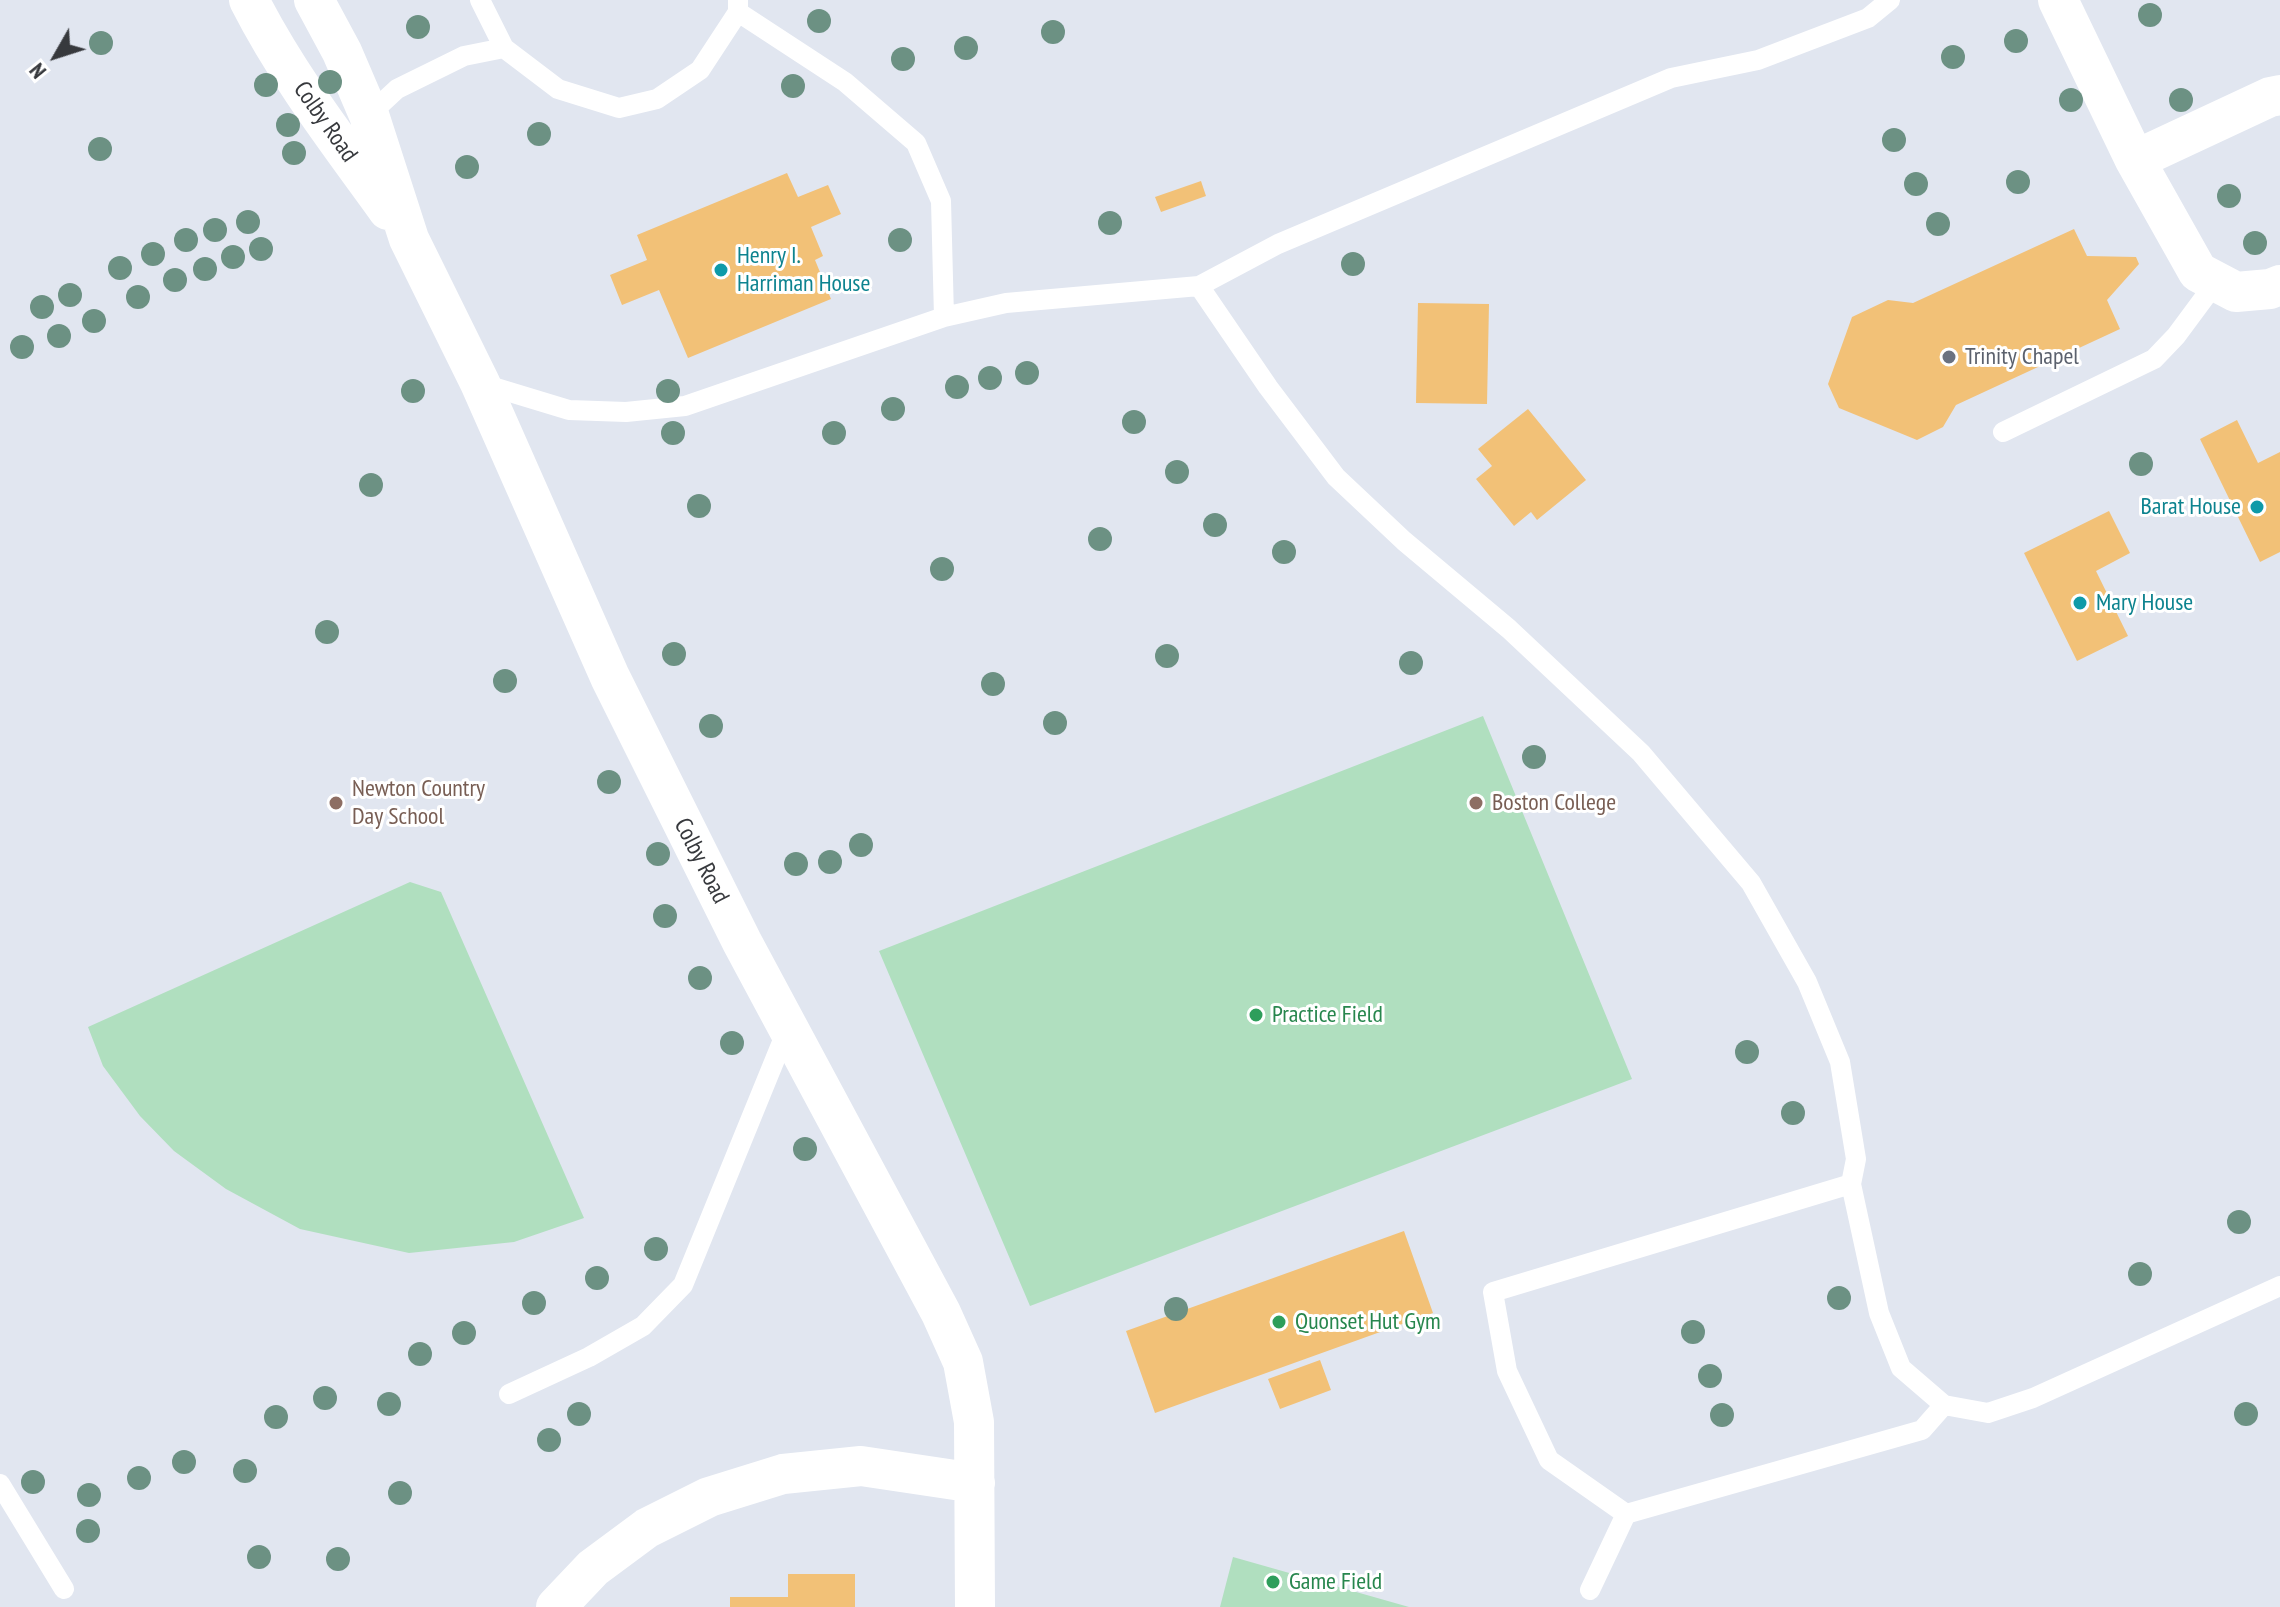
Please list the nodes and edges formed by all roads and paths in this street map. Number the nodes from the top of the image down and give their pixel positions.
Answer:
1 (249, 0) edge
2 (314, 0) edge
3 (480, 0) edge
4 (1890, 0) edge
5 (2058, 0) edge
6 (738, 6) edge
7 (504, 48) junction
8 (2280, 95) edge
9 (369, 115) junction
10 (2135, 160) junction
11 (409, 239) junction
12 (2216, 282) junction
13 (2280, 285) edge
14 (1199, 286) junction
15 (944, 317) junction
16 (480, 383) junction
17 (2003, 432) dead end
18 (788, 1027) junction
19 (1851, 1184) junction
20 (2280, 1286) edge
21 (509, 1394) dead end
22 (1944, 1405) junction
23 (975, 1483) junction
24 (0, 1484) edge
25 (1626, 1514) junction
26 (64, 1589) dead end
27 (1590, 1590) dead end
28 (556, 1607) edge
29 (975, 1607) edge

1 - 11 street, Colby Road
2 - 9 street, Colby Road
3 - 7 lane
4 - 14 lane
5 - 10 street
6 - 7 lane
6 - 15 lane
7 - 9 lane
8 - 10 street
9 - 11 street, Colby Road
10 - 12 street
11 - 16 street, Colby Road
12 - 13 street
12 - 17 lane
14 - 15 lane
14 - 19 lane
15 - 16 lane
16 - 18 street, Colby Road
18 - 21 lane
18 - 23 street, Colby Road
19 - 22 lane
19 - 25 lane
20 - 22 lane
22 - 25 lane
23 - 28 street
23 - 29 street, Colby Road
24 - 26 lane
25 - 27 lane

